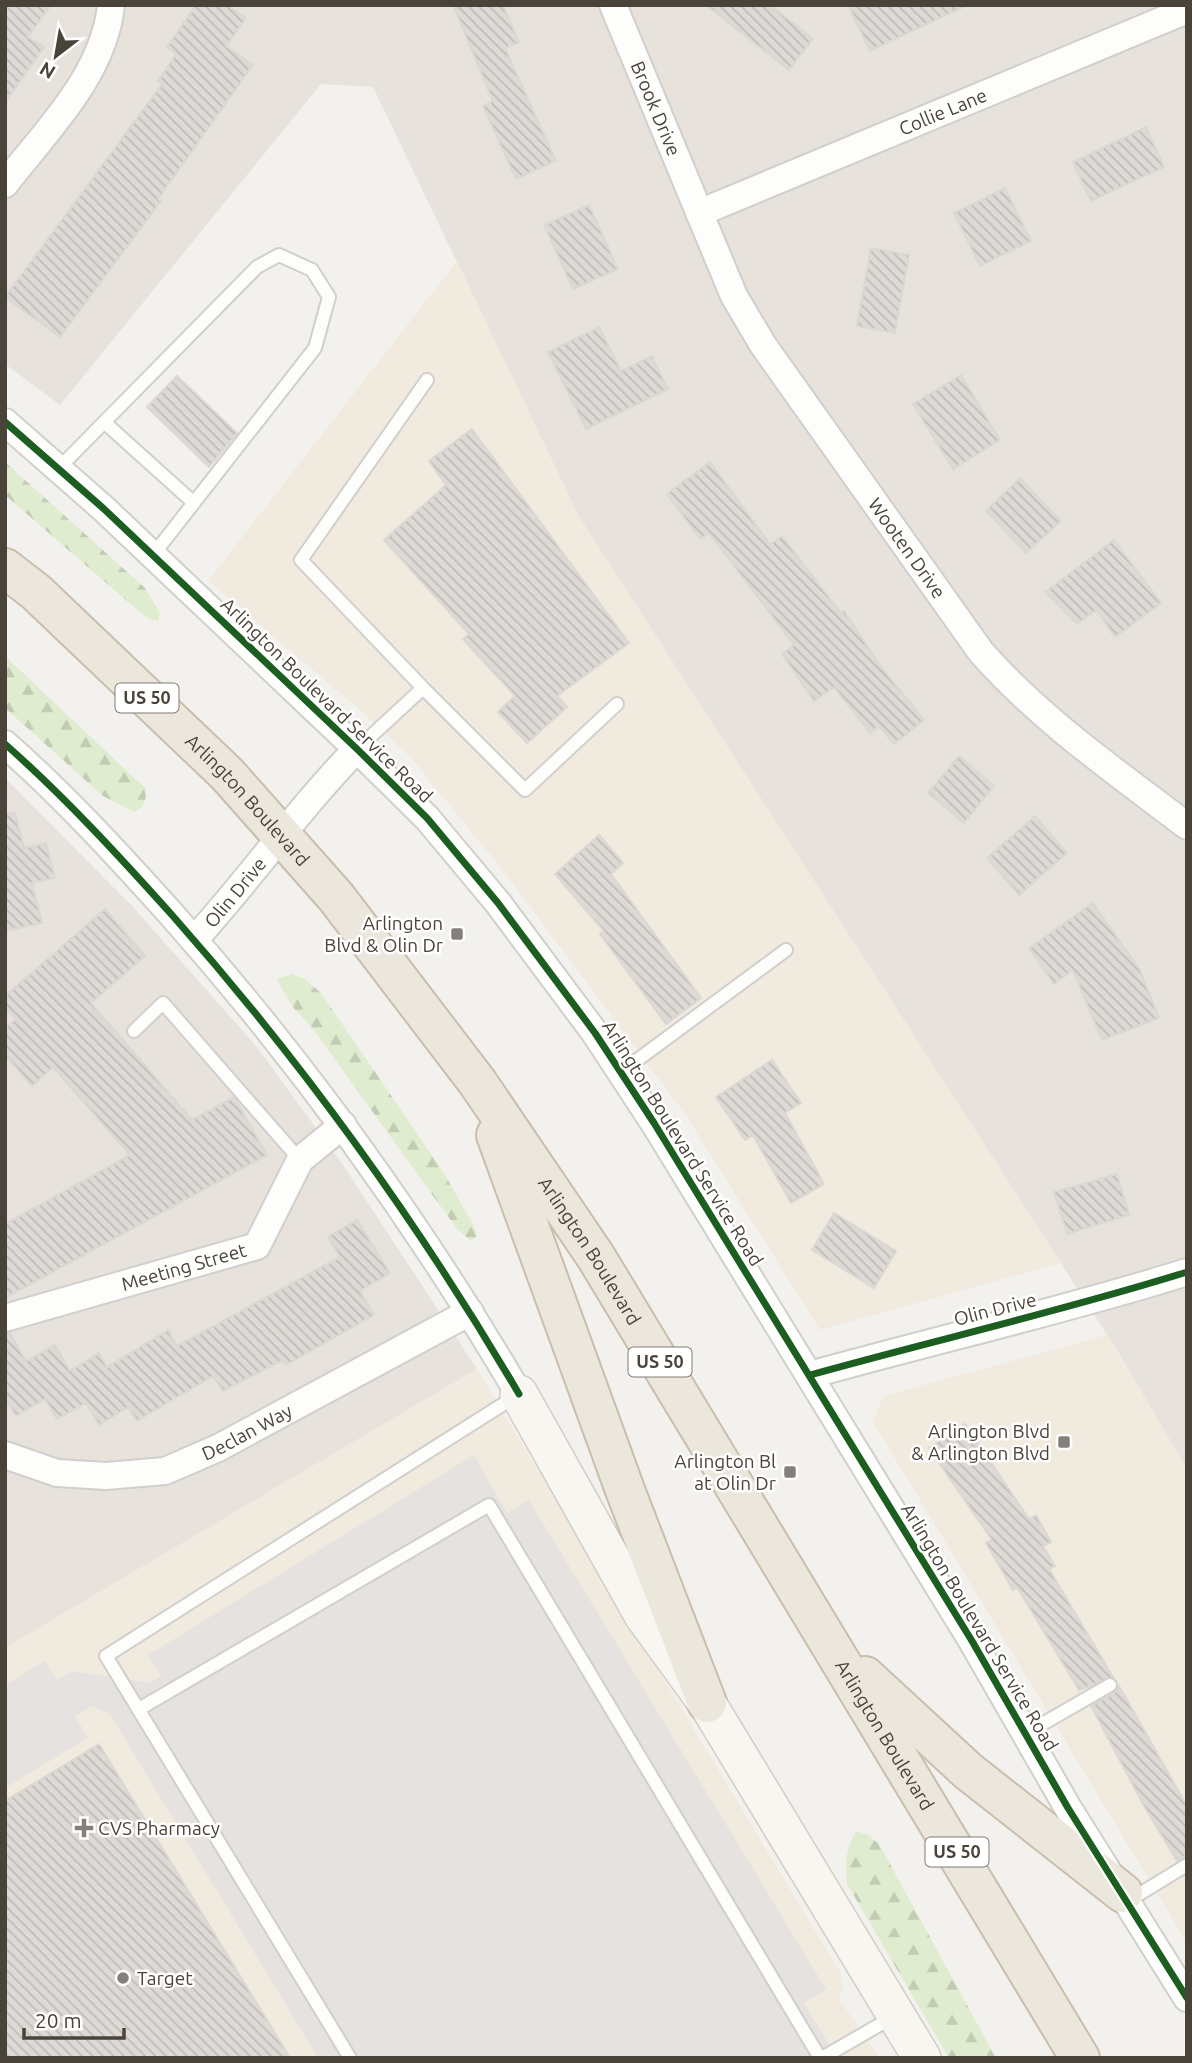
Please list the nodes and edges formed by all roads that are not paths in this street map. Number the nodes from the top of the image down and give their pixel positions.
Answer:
1 (111, 5) edge
2 (613, 5) edge
3 (1187, 10) edge
4 (5, 184) edge
5 (699, 213) junction
6 (427, 380) dead end
7 (5, 422) edge
8 (104, 422) junction
9 (59, 468) junction
10 (194, 503) junction
11 (153, 555) junction
12 (5, 568) edge
13 (423, 688) junction
14 (617, 704) dead end
15 (357, 749) junction
16 (9, 756) edge
17 (1187, 826) edge
18 (282, 835) junction
19 (194, 940) junction
20 (786, 950) dead end
21 (134, 1031) dead end
22 (621, 1072) junction
23 (478, 1083) junction
24 (343, 1125) junction
25 (300, 1160) junction
26 (1187, 1272) edge
27 (470, 1312) junction
28 (5, 1318) edge
29 (810, 1374) junction
30 (519, 1394) junction
31 (5, 1455) edge
32 (834, 1647) junction
33 (1110, 1685) dead end
34 (707, 1703) junction
35 (139, 1709) junction
36 (1025, 1734) junction
37 (1187, 1865) edge
38 (1125, 1897) junction
39 (1187, 1998) edge
40 (896, 2015) junction
41 (350, 2058) edge
42 (821, 2058) edge
43 (922, 2058) edge
44 (1080, 2058) edge

1 - 4 street
2 - 5 street, Brook Drive
3 - 5 street, Collie Lane
5 - 17 street, Wooten Drive
6 - 13 lane
7 - 9 street, Arlington Boulevard Service Road
8 - 9 lane
8 - 10 lane
8 - 10 lane
9 - 11 street, Arlington Boulevard Service Road
10 - 11 lane
11 - 15 street, Arlington Boulevard Service Road
12 - 18 highway, Arlington Boulevard / US 50
13 - 14 lane
13 - 15 lane
15 - 18 street, Olin Drive
15 - 22 street, Arlington Boulevard Service Road
16 - 19 street
18 - 19 street, Olin Drive
18 - 23 highway, Arlington Boulevard / US 50
19 - 24 street
20 - 22 lane
21 - 25 lane
22 - 29 street, Arlington Boulevard Service Road
23 - 32 highway, Arlington Boulevard / US 50
23 - 34 highway
24 - 25 street, Meeting Street
24 - 27 street
25 - 28 street, Meeting Street
26 - 29 street, Olin Drive
27 - 30 street
27 - 31 street, Declan Way
29 - 36 street, Arlington Boulevard Service Road
30 - 34 street
30 - 35 lane
32 - 38 highway
32 - 44 highway, Arlington Boulevard / US 50
33 - 36 lane
34 - 40 street
35 - 41 lane
35 - 42 lane
36 - 38 street, Arlington Boulevard Service Road
37 - 38 lane
38 - 39 street, Arlington Boulevard Service Road
40 - 42 lane
40 - 43 street

